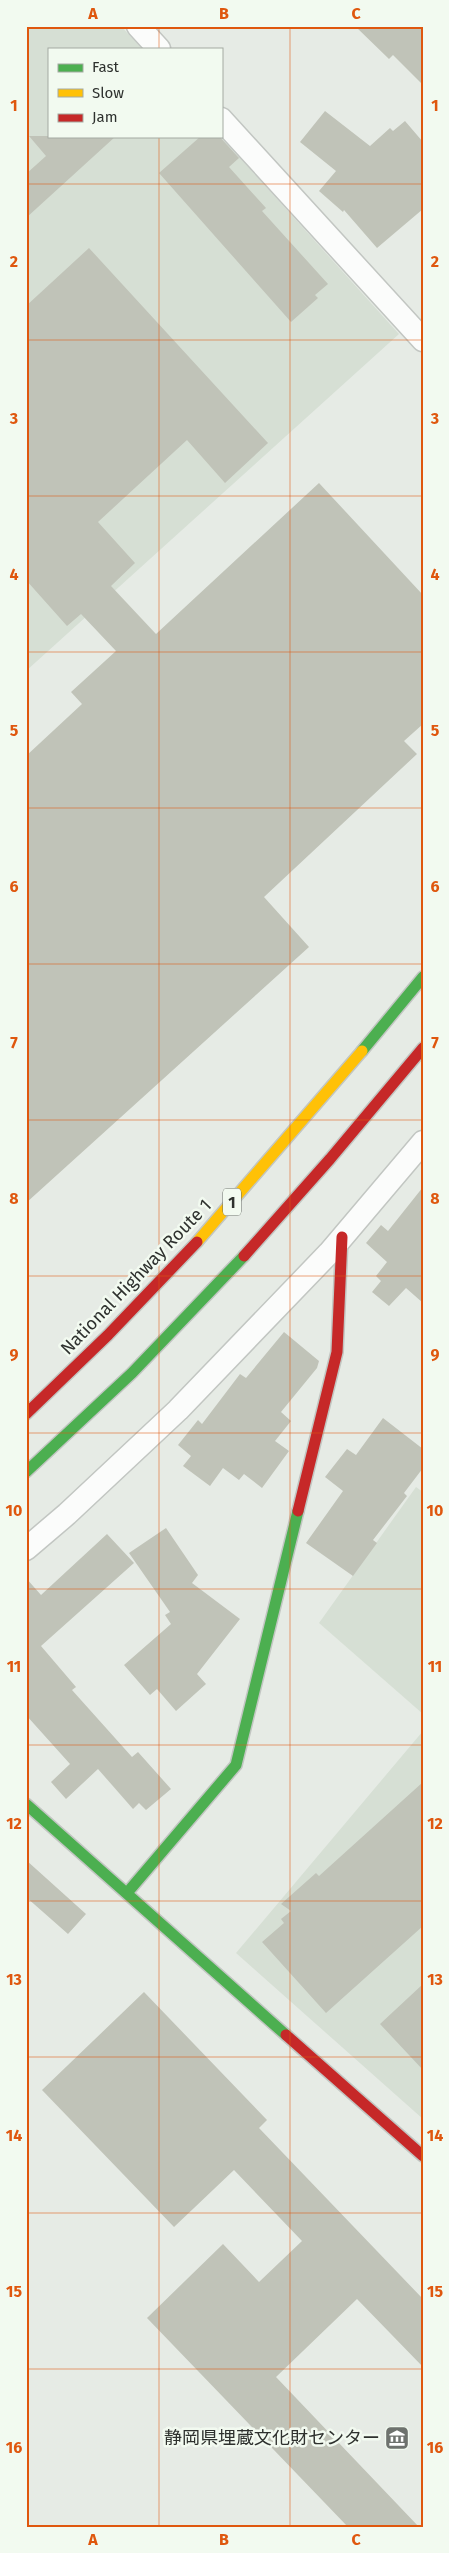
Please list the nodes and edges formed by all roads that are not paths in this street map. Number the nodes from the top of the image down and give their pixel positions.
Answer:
1 (138, 26) edge
2 (158, 48) edge
3 (222, 119) edge
4 (423, 340) edge
5 (423, 977) edge
6 (423, 1048) edge
7 (423, 1142) edge
8 (342, 1237) junction
9 (26, 1414) edge
10 (26, 1472) edge
11 (26, 1549) edge
12 (26, 1804) edge
13 (127, 1893) junction
14 (423, 2156) edge

1 - 2 street
3 - 4 street
5 - 9 main road, National Highway Route 1 / 1
6 - 10 main road
7 - 8 street
8 - 11 street
8 - 13 main road
12 - 13 main road
13 - 14 main road

